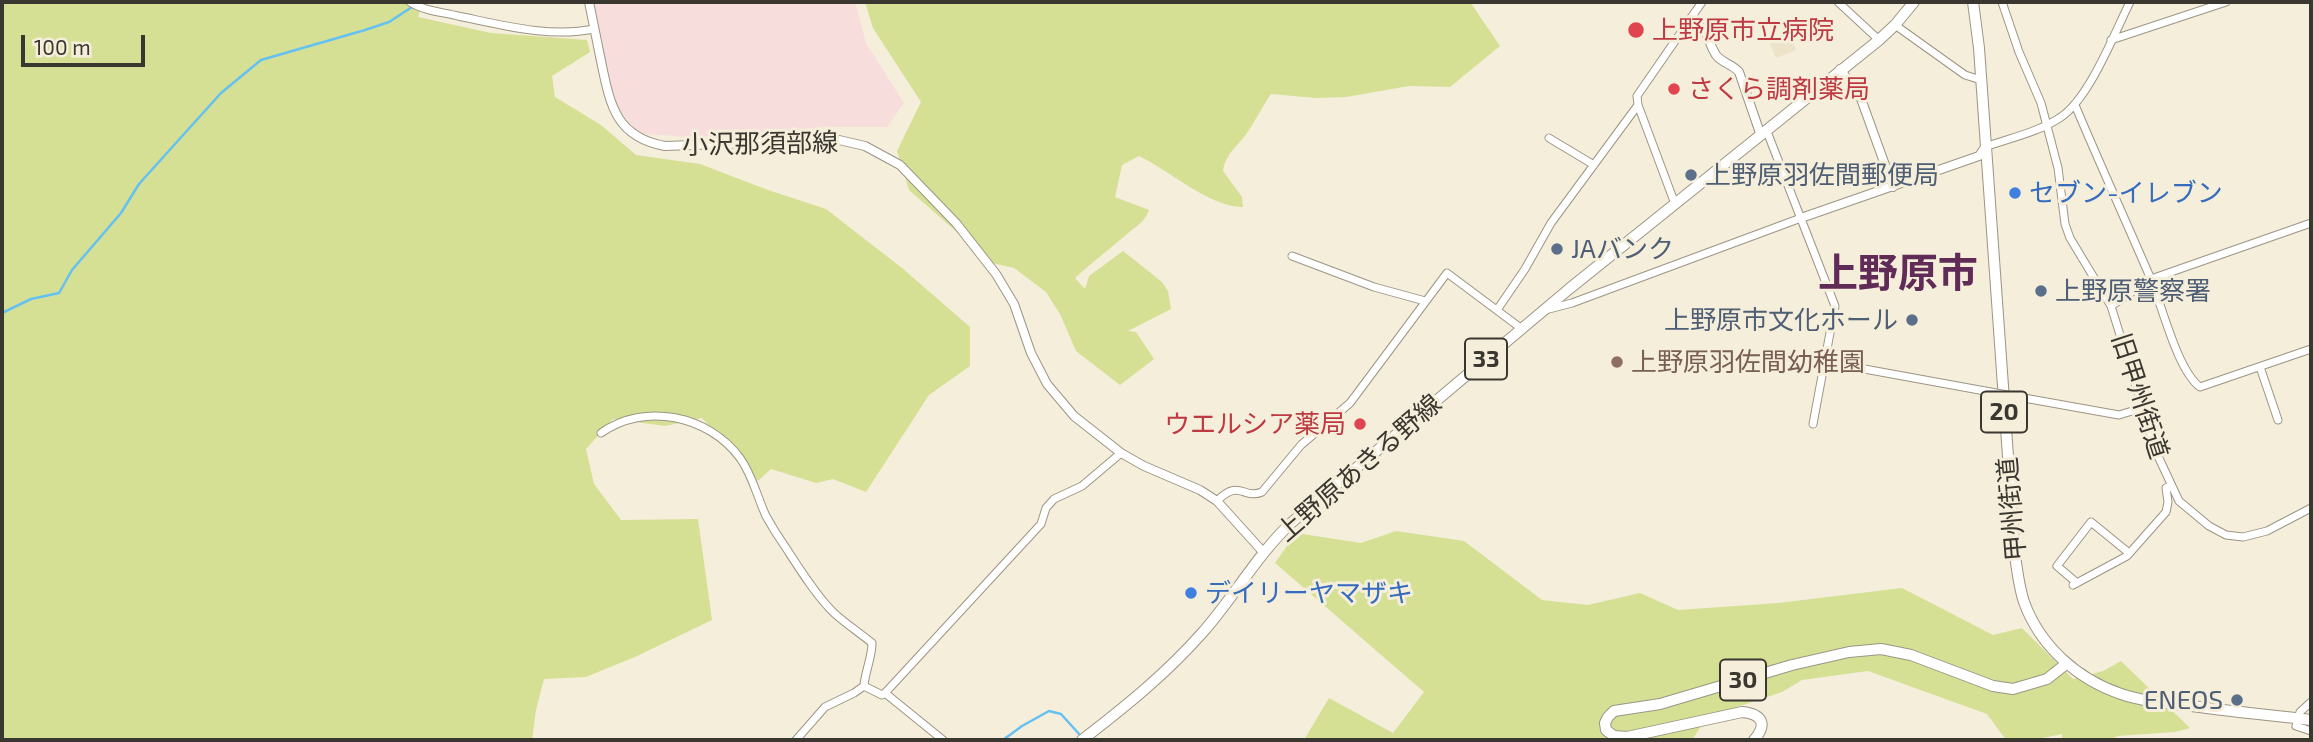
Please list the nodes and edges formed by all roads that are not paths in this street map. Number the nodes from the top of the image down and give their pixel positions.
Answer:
1 (410, 2) edge
2 (589, 2) edge
3 (1702, 2) edge
4 (1838, 2) edge
5 (1914, 2) edge
6 (1973, 2) edge
7 (2002, 2) edge
8 (2130, 2) edge
9 (2226, 2) edge
10 (1690, 19) junction
11 (1895, 25) junction
12 (594, 29) junction
13 (1879, 40) junction
14 (2112, 40) junction
15 (1840, 69) junction
16 (1981, 80) junction
17 (2075, 105) junction
18 (1638, 106) junction
19 (2047, 128) junction
20 (1763, 131) junction
21 (1549, 138) dead end
22 (1985, 147) junction
23 (1594, 165) junction
24 (1893, 187) junction
25 (1675, 204) junction
26 (1801, 218) junction
27 (2311, 223) edge
28 (1292, 256) dead end
29 (2151, 279) junction
30 (1425, 301) junction
31 (2111, 306) junction
32 (1497, 310) junction
33 (1545, 310) junction
34 (1522, 328) junction
35 (2311, 349) edge
36 (1826, 362) junction
37 (2260, 367) junction
38 (2142, 408) junction
39 (2278, 420) dead end
40 (1813, 424) dead end
41 (601, 433) dead end
42 (1121, 453) junction
43 (2170, 486) junction
44 (1217, 501) junction
45 (2311, 508) edge
46 (1264, 553) junction
47 (2129, 553) junction
48 (2066, 664) junction
49 (864, 685) junction
50 (885, 693) junction
51 (2311, 702) edge
52 (2296, 718) junction
53 (2311, 720) edge
54 (2311, 731) edge
55 (796, 740) edge
56 (943, 740) edge
57 (1082, 740) edge
58 (1755, 740) edge

1 - 12 street
2 - 12 street, 小沢那須部線
3 - 10 street
4 - 13 street
5 - 11 main road, 上野原あきる野線 / 33
6 - 16 main road, 甲州街道 / 20
7 - 19 street, 旧甲州街道
8 - 14 street
9 - 14 street
10 - 18 street
10 - 20 street
11 - 13 main road, 上野原あきる野線 / 33
11 - 16 street
12 - 42 street, 小沢那須部線
13 - 15 main road, 上野原あきる野線 / 33
14 - 17 street
15 - 20 main road, 上野原あきる野線 / 33
15 - 24 street
16 - 22 main road, 甲州街道 / 20
17 - 19 street
17 - 29 street
18 - 23 street
18 - 25 street
19 - 22 street
19 - 31 street, 旧甲州街道
20 - 25 main road, 上野原あきる野線 / 33
20 - 26 street
21 - 23 street
22 - 24 street
22 - 48 main road, 甲州街道 / 20
23 - 32 street
24 - 26 street
25 - 33 main road, 上野原あきる野線 / 33
26 - 33 street
26 - 36 street
27 - 29 street
28 - 30 street
29 - 31 street
29 - 37 street
30 - 32 street
30 - 44 street
31 - 38 street, 旧甲州街道
32 - 34 street
33 - 34 main road, 上野原あきる野線 / 33
34 - 46 main road, 上野原あきる野線 / 33
35 - 37 street
36 - 38 street, bridge
36 - 40 street
37 - 39 street
38 - 43 street, 旧甲州街道
41 - 49 street
42 - 44 street, 小沢那須部線
42 - 50 street
43 - 45 street, 旧甲州街道
43 - 47 street
44 - 46 street, 小沢那須部線
46 - 57 main road, 上野原あきる野線 / 33
47 - 47 street
48 - 52 main road, 甲州街道 / 20
48 - 58 main road, 30
49 - 50 street
49 - 55 street
50 - 56 street
51 - 52 street
52 - 53 main road, 甲州街道 / 20
52 - 54 street

